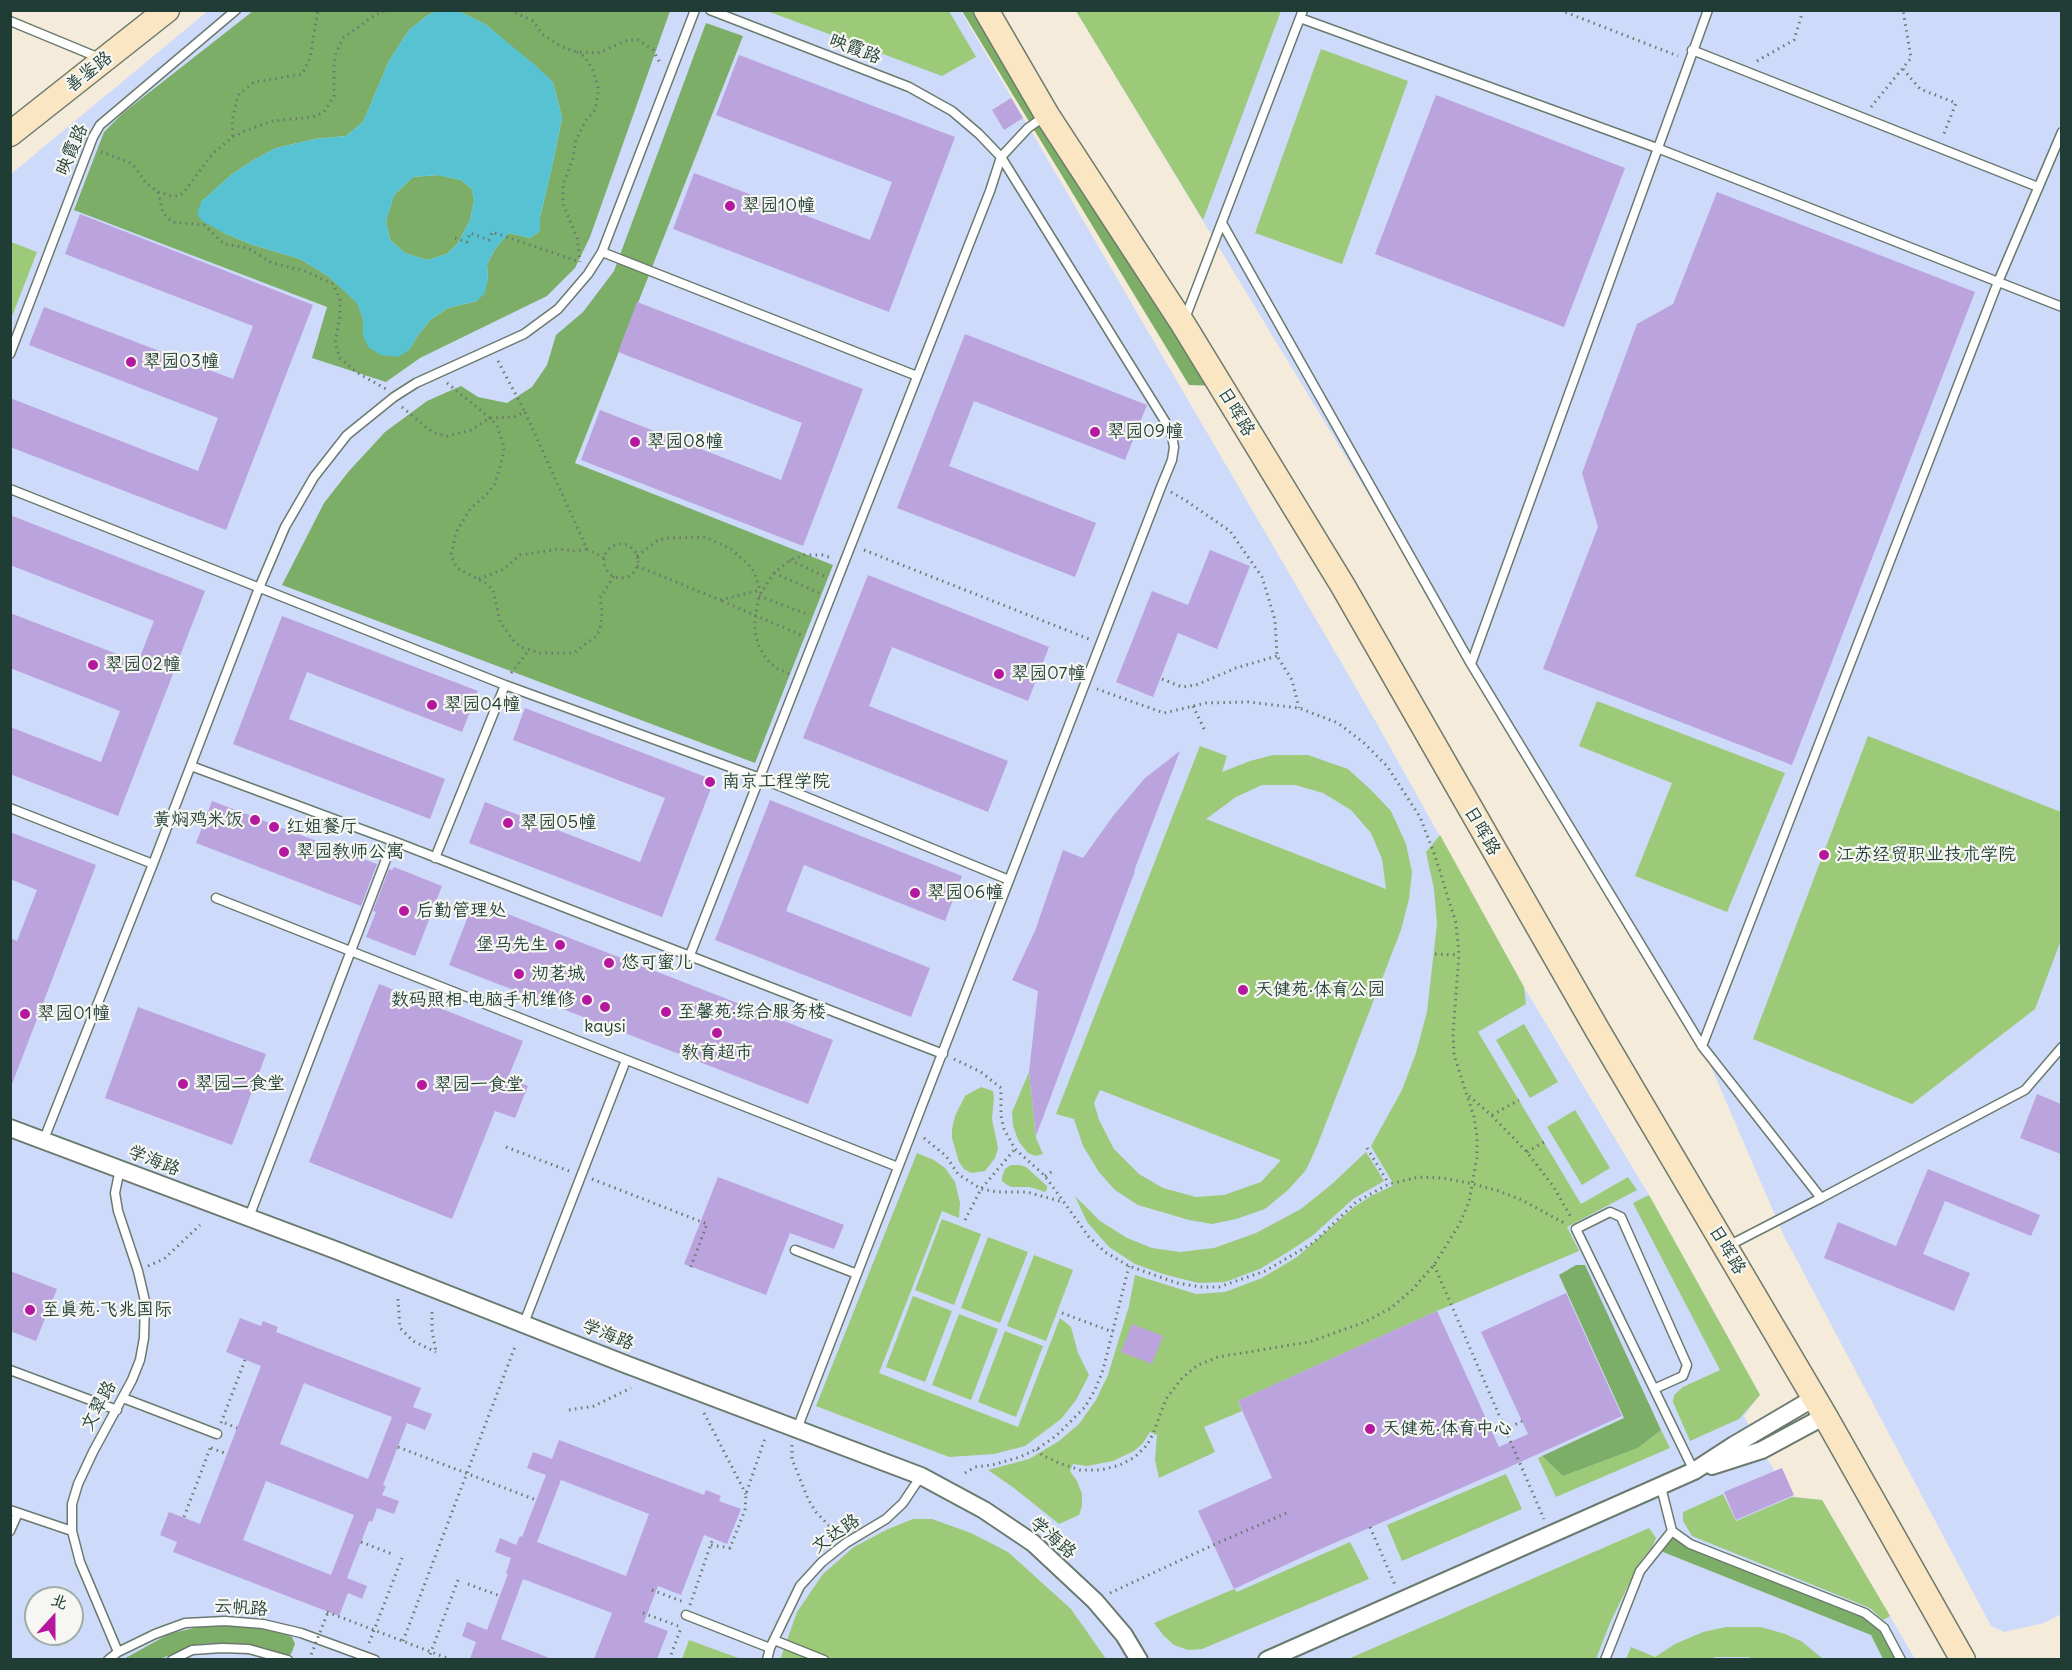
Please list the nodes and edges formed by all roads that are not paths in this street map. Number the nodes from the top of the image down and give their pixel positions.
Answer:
1 (167, 10) edge
2 (236, 10) edge
3 (695, 10) edge
4 (710, 10) edge
5 (986, 10) edge
6 (1708, 10) edge
7 (1302, 14) edge
8 (10, 21) edge
9 (1692, 50) junction
10 (105, 60) junction
11 (1047, 115) junction
12 (2061, 132) edge
13 (10, 134) edge
14 (1657, 148) junction
15 (1001, 157) junction
16 (2038, 187) junction
17 (1222, 223) junction
18 (602, 252) junction
19 (1998, 282) junction
20 (2061, 307) edge
21 (1183, 324) junction
22 (10, 354) edge
23 (917, 376) junction
24 (10, 489) edge
25 (259, 588) junction
26 (1471, 664) junction
27 (505, 685) junction
28 (191, 766) junction
29 (760, 778) junction
30 (10, 808) edge
31 (393, 841) junction
32 (435, 858) junction
33 (153, 864) junction
34 (1009, 880) junction
35 (216, 898) dead end
36 (351, 951) junction
37 (690, 955) junction
38 (1702, 1046) junction
39 (2061, 1047) edge
40 (943, 1054) junction
41 (626, 1060) junction
42 (10, 1128) edge
43 (44, 1139) junction
44 (898, 1167) junction
45 (120, 1169) junction
46 (1821, 1198) junction
47 (249, 1217) junction
48 (1726, 1247) junction
49 (795, 1250) dead end
50 (857, 1274) junction
51 (524, 1323) junction
52 (10, 1370) edge
53 (1654, 1389) junction
54 (123, 1398) junction
55 (1820, 1407) junction
56 (117, 1410) junction
57 (797, 1429) junction
58 (217, 1434) dead end
59 (1694, 1471) junction
60 (921, 1476) junction
61 (1661, 1487) junction
62 (14, 1511) edge
63 (10, 1531) edge
64 (72, 1531) junction
65 (1672, 1532) junction
66 (686, 1616) road end
67 (772, 1644) junction
68 (118, 1652) junction
69 (108, 1659) edge
70 (172, 1659) edge
71 (288, 1659) edge
72 (375, 1659) edge
73 (767, 1659) edge
74 (824, 1659) edge
75 (1139, 1659) edge
76 (1267, 1659) edge
77 (1605, 1659) edge
78 (1901, 1659) edge
79 (1963, 1659) edge

1 - 10 street, 善鉴路
2 - 22 lane, 映霞路
3 - 18 lane
4 - 15 lane, 映霞路
5 - 11 street, 日晖路
6 - 9 lane
7 - 14 lane
7 - 17 lane
8 - 10 lane
9 - 14 lane
9 - 16 lane
10 - 13 street, 善鉴路
11 - 15 lane
11 - 21 street, 日晖路
12 - 16 lane
14 - 19 lane
14 - 26 lane
15 - 23 lane
15 - 34 lane, 映霞路
16 - 19 lane
17 - 21 lane
17 - 26 lane
18 - 23 lane
18 - 25 lane
19 - 20 lane
19 - 38 lane
21 - 48 street, 日晖路
23 - 29 lane
24 - 25 lane
25 - 27 lane
25 - 28 lane
26 - 38 lane
27 - 29 lane
27 - 32 lane
28 - 31 lane
28 - 33 lane
29 - 34 lane
29 - 37 lane
30 - 33 lane
31 - 32 lane
31 - 36 lane
32 - 37 lane
33 - 43 lane
34 - 40 lane, 映霞路
35 - 36 lane
36 - 41 lane
36 - 47 lane
37 - 40 lane
38 - 46 lane
39 - 46 lane
40 - 44 lane, 映霞路
41 - 44 lane
41 - 51 lane
42 - 43 street, 学海路
43 - 45 street, 学海路
44 - 50 lane, 映霞路
45 - 47 street, 学海路
45 - 54 lane, 文翠路
46 - 48 lane
47 - 51 street, 学海路
48 - 55 street, 日晖路
49 - 50 lane
50 - 57 lane, 映霞路
51 - 57 street, 学海路
52 - 56 lane
53 - 53 lane
53 - 59 lane
54 - 56 lane, 文翠路
54 - 58 lane
55 - 59 street
55 - 79 street, 日晖路
56 - 64 lane, 文翠路
57 - 60 street, 学海路
59 - 61 street
60 - 67 lane, 文达路
60 - 75 street, 学海路
61 - 65 lane
61 - 76 street
62 - 63 lane
62 - 64 lane
64 - 68 lane, 文翠路
65 - 77 lane
65 - 78 lane
66 - 67 lane
67 - 73 lane, 文达路
67 - 74 lane
68 - 69 lane, 云帆路
68 - 72 lane, 云帆路
70 - 71 lane

